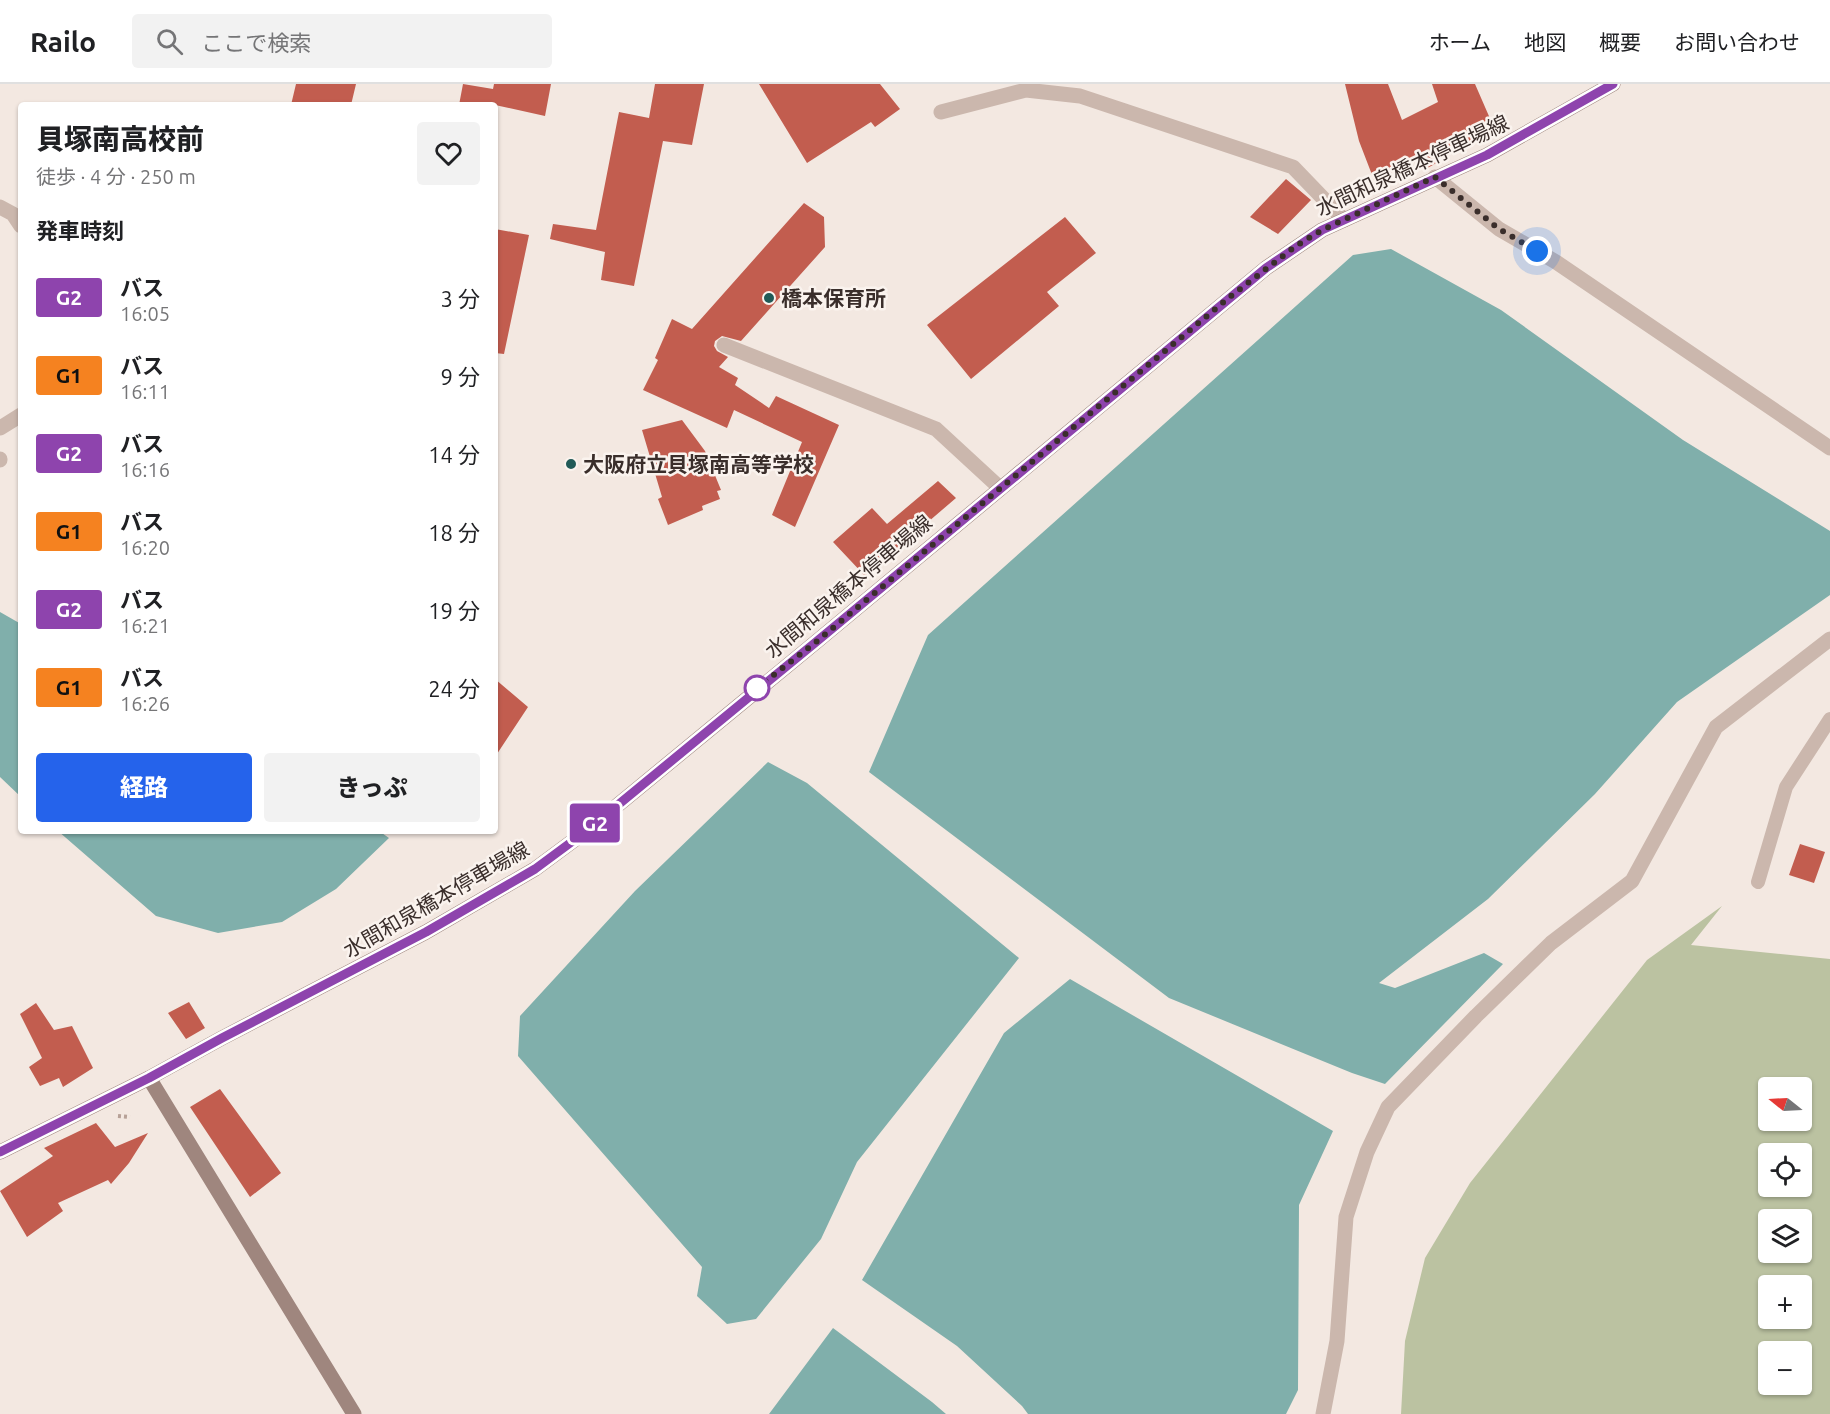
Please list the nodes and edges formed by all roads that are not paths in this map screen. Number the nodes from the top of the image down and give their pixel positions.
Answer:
1 (1613, 84) edge
2 (941, 112) dead end
3 (1435, 177) junction
4 (0, 207) edge
5 (1344, 220) junction
6 (18, 222) edge
7 (724, 345) dead end
8 (18, 417) edge
9 (0, 428) edge
10 (1830, 448) edge
11 (1000, 488) junction
12 (1830, 639) edge
13 (1830, 719) edge
14 (1758, 882) dead end
15 (149, 1078) junction
16 (0, 1152) edge
17 (354, 1414) edge
18 (1323, 1414) edge

1 - 3 main road, 水間和泉橋本停車場線
2 - 5 street
3 - 5 main road, 水間和泉橋本停車場線
3 - 10 street
4 - 6 street
5 - 11 main road, 水間和泉橋本停車場線
7 - 11 street
8 - 9 street
11 - 15 main road, 水間和泉橋本停車場線
12 - 18 street
13 - 14 lane
15 - 16 main road, 水間和泉橋本停車場線
15 - 17 main road

